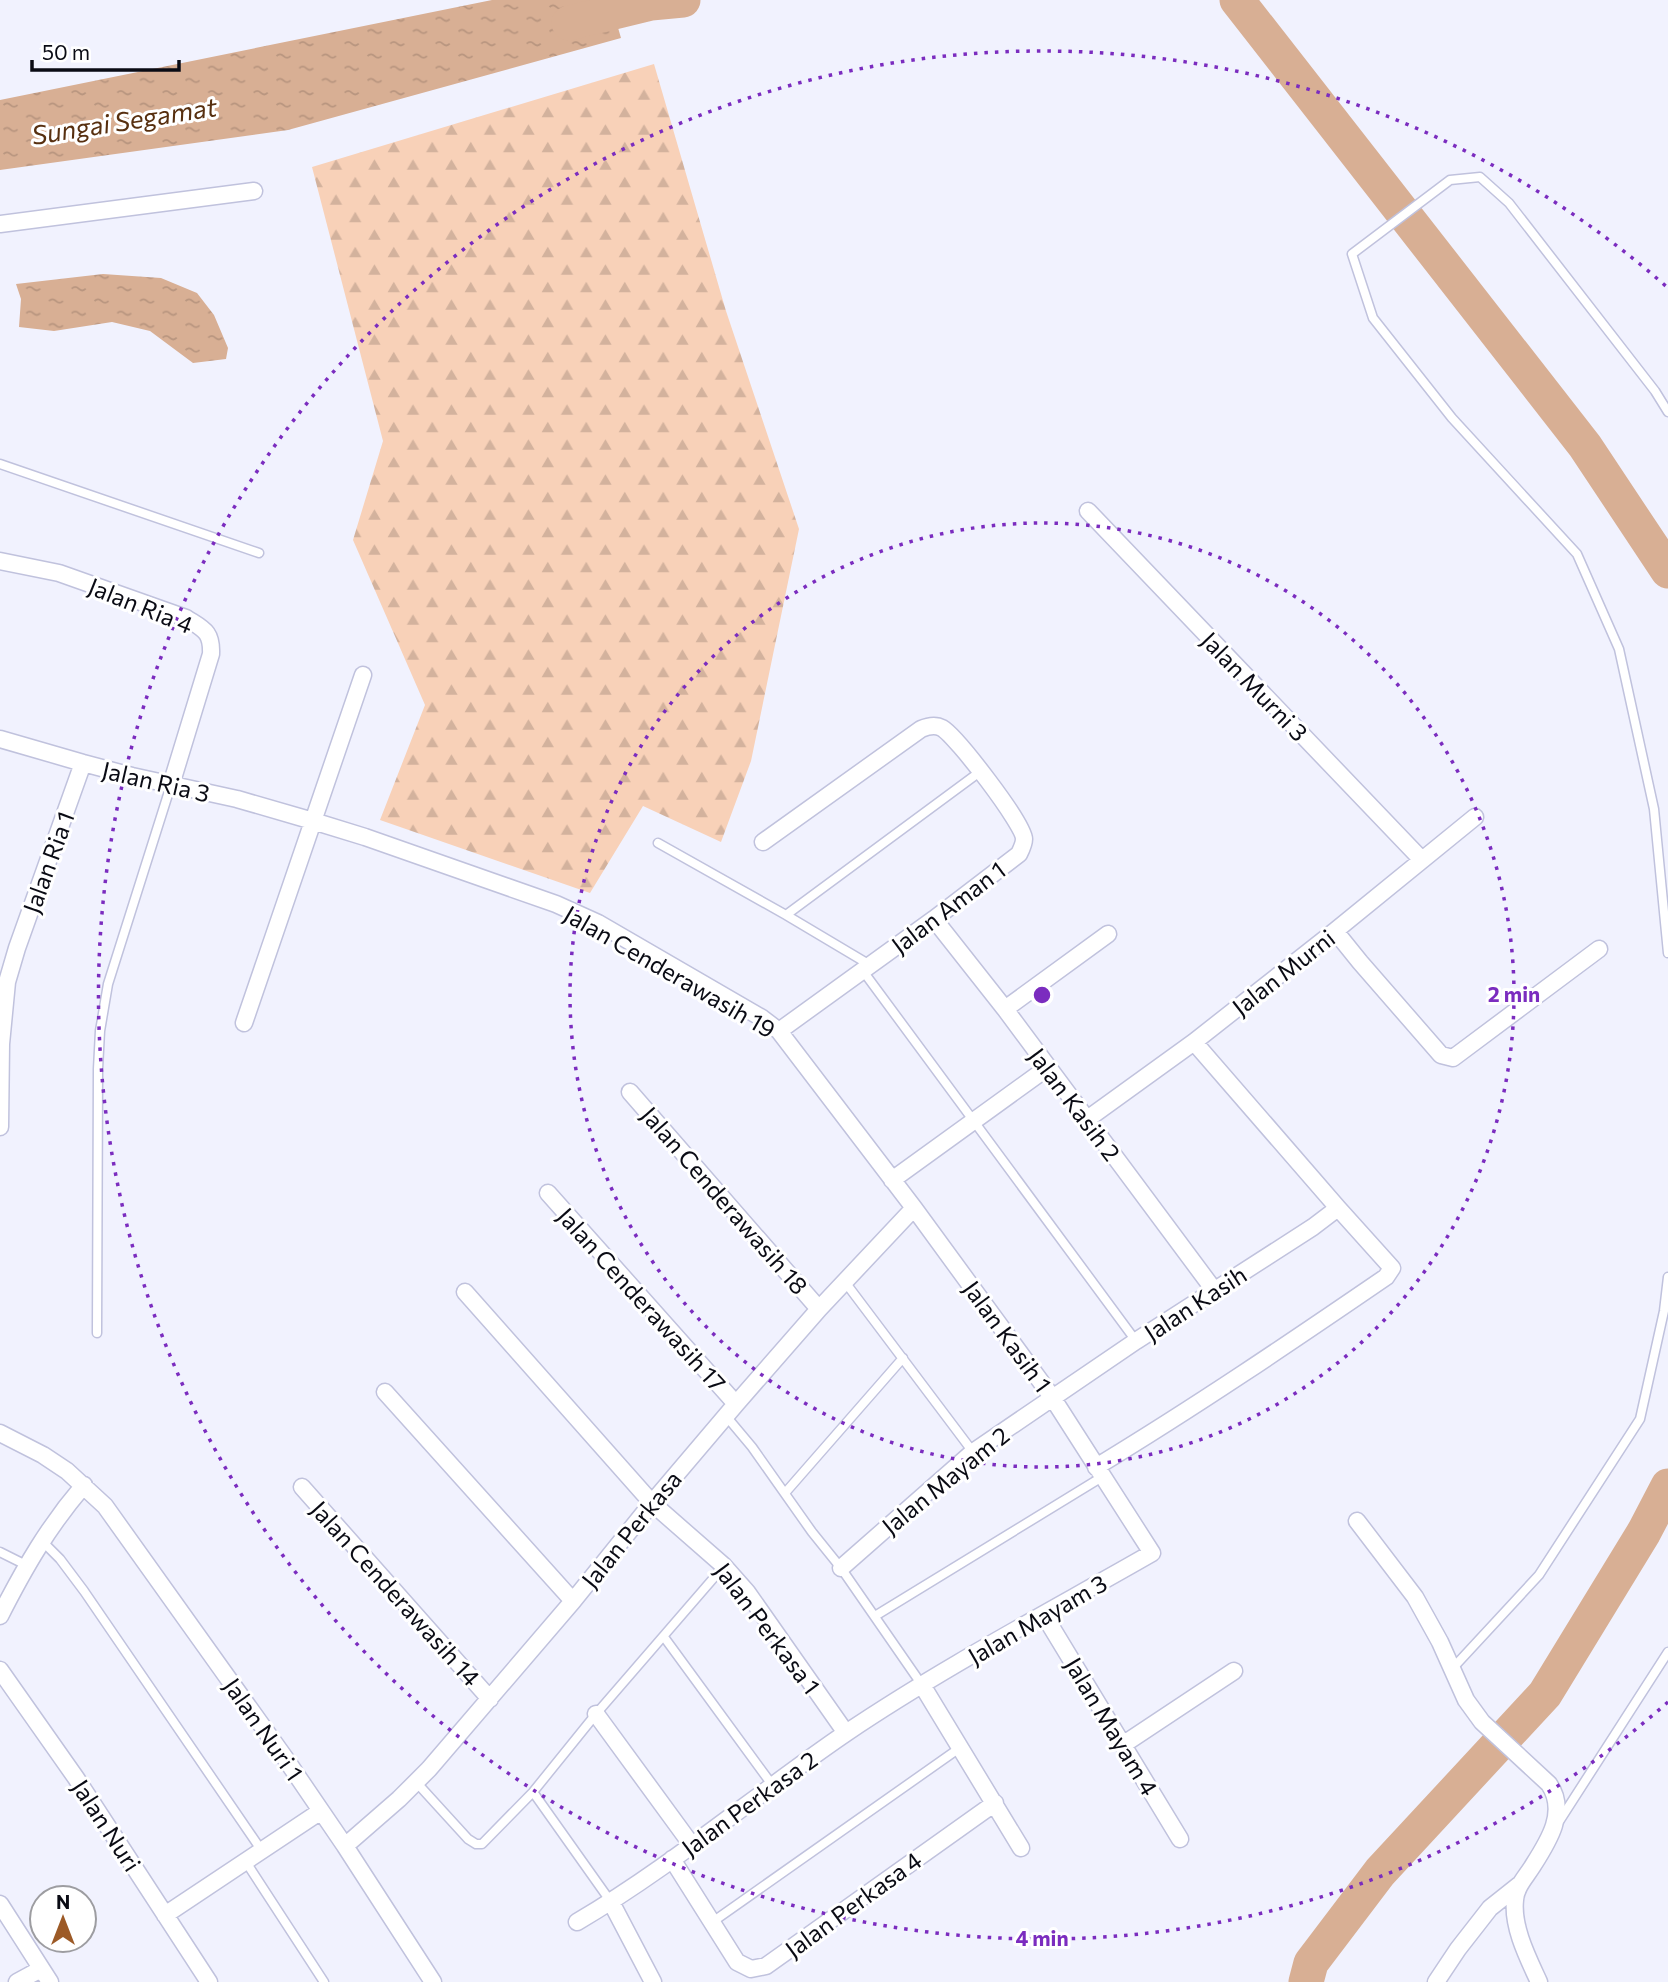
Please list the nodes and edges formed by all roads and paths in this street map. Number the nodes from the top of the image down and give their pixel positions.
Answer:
1 (254, 191) dead end
2 (0, 224) edge
3 (1668, 412) edge
4 (0, 464) edge
5 (1087, 511) dead end
6 (259, 553) dead end
7 (0, 561) edge
8 (363, 675) dead end
9 (0, 739) edge
10 (83, 764) junction
11 (981, 771) junction
12 (171, 785) junction
13 (1475, 817) dead end
14 (313, 821) junction
15 (763, 842) dead end
16 (658, 843) dead end
17 (1422, 860) junction
18 (786, 915) junction
19 (934, 919) junction
20 (1335, 931) junction
21 (1108, 934) dead end
22 (1599, 949) dead end
23 (1668, 953) edge
24 (867, 968) junction
25 (1005, 1009) junction
26 (244, 1023) dead end
27 (779, 1031) junction
28 (1194, 1042) junction
29 (1, 1044) edge
30 (1048, 1068) junction
31 (630, 1092) dead end
32 (974, 1120) junction
33 (1086, 1120) junction
34 (0, 1126) edge
35 (892, 1180) junction
36 (548, 1194) dead end
37 (1338, 1208) junction
38 (914, 1209) junction
39 (1668, 1277) edge
40 (845, 1282) junction
41 (1214, 1290) junction
42 (465, 1292) dead end
43 (819, 1309) junction
44 (97, 1333) dead end
45 (1136, 1341) junction
46 (903, 1358) junction
47 (385, 1392) dead end
48 (1052, 1397) junction
49 (731, 1410) junction
50 (0, 1433) edge
51 (973, 1452) junction
52 (1099, 1472) junction
53 (84, 1485) junction
54 (302, 1488) dead end
55 (785, 1493) junction
56 (652, 1503) junction
57 (1357, 1521) dead end
58 (41, 1540) junction
59 (0, 1552) edge
60 (1152, 1553) joint
61 (26, 1565) junction
62 (724, 1566) junction
63 (841, 1568) junction
64 (573, 1601) junction
65 (1044, 1615) junction
66 (0, 1616) edge
67 (875, 1616) junction
68 (664, 1637) junction
69 (1668, 1652) edge
70 (1452, 1669) junction
71 (0, 1670) edge
72 (1234, 1671) dead end
73 (922, 1685) junction
74 (490, 1699) junction
75 (596, 1714) junction
76 (846, 1733) junction
77 (1124, 1744) junction
78 (961, 1748) junction
79 (416, 1782) junction
80 (773, 1786) junction
81 (533, 1791) junction
82 (995, 1803) junction
83 (321, 1811) junction
84 (1553, 1829) junction
85 (1180, 1839) dead end
86 (691, 1844) junction
87 (345, 1846) junction
88 (1021, 1848) dead end
89 (262, 1852) junction
90 (672, 1859) junction
91 (246, 1862) junction
92 (1519, 1885) junction
93 (611, 1902) junction
94 (0, 1904) edge
95 (165, 1915) junction
96 (577, 1922) dead end
97 (711, 1923) junction
98 (45, 1975) edge
99 (18, 1982) edge
100 (209, 1982) edge
101 (324, 1982) edge
102 (433, 1982) edge
103 (653, 1982) edge
104 (1436, 1982) edge
105 (1539, 1982) edge

1 - 2 street
3 - 23 lane
4 - 6 lane
5 - 17 street, Jalan Murni 3
7 - 12 street, Jalan Ria 4
8 - 14 street
9 - 10 street, Jalan Ria 3
10 - 12 street, Jalan Ria 3
10 - 29 street, Jalan Ria 1
11 - 15 street, Jalan Aman 1
11 - 18 lane
11 - 19 street, Jalan Aman 1
12 - 14 street, Jalan Ria 3
12 - 44 lane
13 - 17 street, Jalan Murni
14 - 26 street
14 - 27 street, Jalan Cenderawasih 19
16 - 18 lane
17 - 20 street, Jalan Murni
18 - 24 lane
19 - 24 street, Jalan Aman 1
19 - 25 street, Jalan Kasih 2
20 - 22 street
20 - 28 street, Jalan Murni
21 - 25 street
24 - 27 street, Jalan Aman 1
24 - 32 lane
25 - 30 street, Jalan Kasih 2
27 - 35 street, Jalan Cenderawasih 19
28 - 33 street, Jalan Murni
28 - 37 street
29 - 34 street, Jalan Ria 1
30 - 32 street
30 - 33 street, Jalan Kasih 2
31 - 43 street, Jalan Cenderawasih 18
32 - 35 street
32 - 45 lane
33 - 41 street, Jalan Kasih 2
35 - 38 street, Jalan Cenderawasih 19
36 - 49 street, Jalan Cenderawasih 17
37 - 41 street, Jalan Kasih
37 - 52 street
38 - 40 street, Jalan Perkasa
38 - 48 street, Jalan Kasih 1
39 - 70 lane
40 - 43 street, Jalan Perkasa
40 - 46 lane
41 - 45 street, Jalan Kasih
42 - 56 street, Jalan Perkasa 1
43 - 49 street, Jalan Perkasa
45 - 48 street, Jalan Kasih
46 - 51 lane
46 - 55 lane
47 - 64 street
48 - 51 street, Jalan Mayam 2
48 - 52 street, Jalan Kasih 1
49 - 55 lane
49 - 56 street, Jalan Perkasa
50 - 53 street, Jalan Nuri 1
51 - 63 street, Jalan Mayam 2
52 - 60 street, Jalan Kasih 1
52 - 67 lane
53 - 58 street
53 - 83 street, Jalan Nuri 1
54 - 74 street, Jalan Cenderawasih 14
55 - 63 lane
56 - 62 street, Jalan Perkasa 1
56 - 64 street, Jalan Perkasa
57 - 70 street
58 - 61 street
58 - 89 lane
59 - 61 lane
60 - 65 street, Jalan Mayam 3
61 - 66 street
62 - 68 lane
62 - 76 street, Jalan Perkasa 1
63 - 67 lane
64 - 74 street, Jalan Perkasa
65 - 73 street, Jalan Mayam 3
65 - 77 street, Jalan Mayam 4
67 - 73 lane
68 - 75 lane
68 - 80 lane
69 - 84 lane
70 - 84 street
71 - 95 street, Jalan Nuri
72 - 77 street
73 - 76 street, Jalan Perkasa 2
73 - 78 street
74 - 79 street, Jalan Perkasa
75 - 81 lane
75 - 86 street
76 - 80 street, Jalan Perkasa 2
77 - 85 street, Jalan Mayam 4
78 - 82 street
78 - 97 lane
79 - 81 lane
79 - 87 street, Jalan Perkasa
80 - 86 street, Jalan Perkasa 2
81 - 93 lane
82 - 88 street
82 - 97 street, Jalan Perkasa 4
83 - 87 street, Jalan Nuri 1
83 - 89 street
84 - 92 street
86 - 90 street, Jalan Perkasa 2
87 - 102 street, Jalan Nuri 1
89 - 91 street
90 - 93 street, Jalan Perkasa 2
90 - 97 street, Jalan Perkasa 4
91 - 95 street
91 - 101 lane
92 - 104 street
92 - 105 street
93 - 96 street, Jalan Perkasa 2
93 - 103 street
94 - 98 street
95 - 100 street, Jalan Nuri
98 - 99 street

